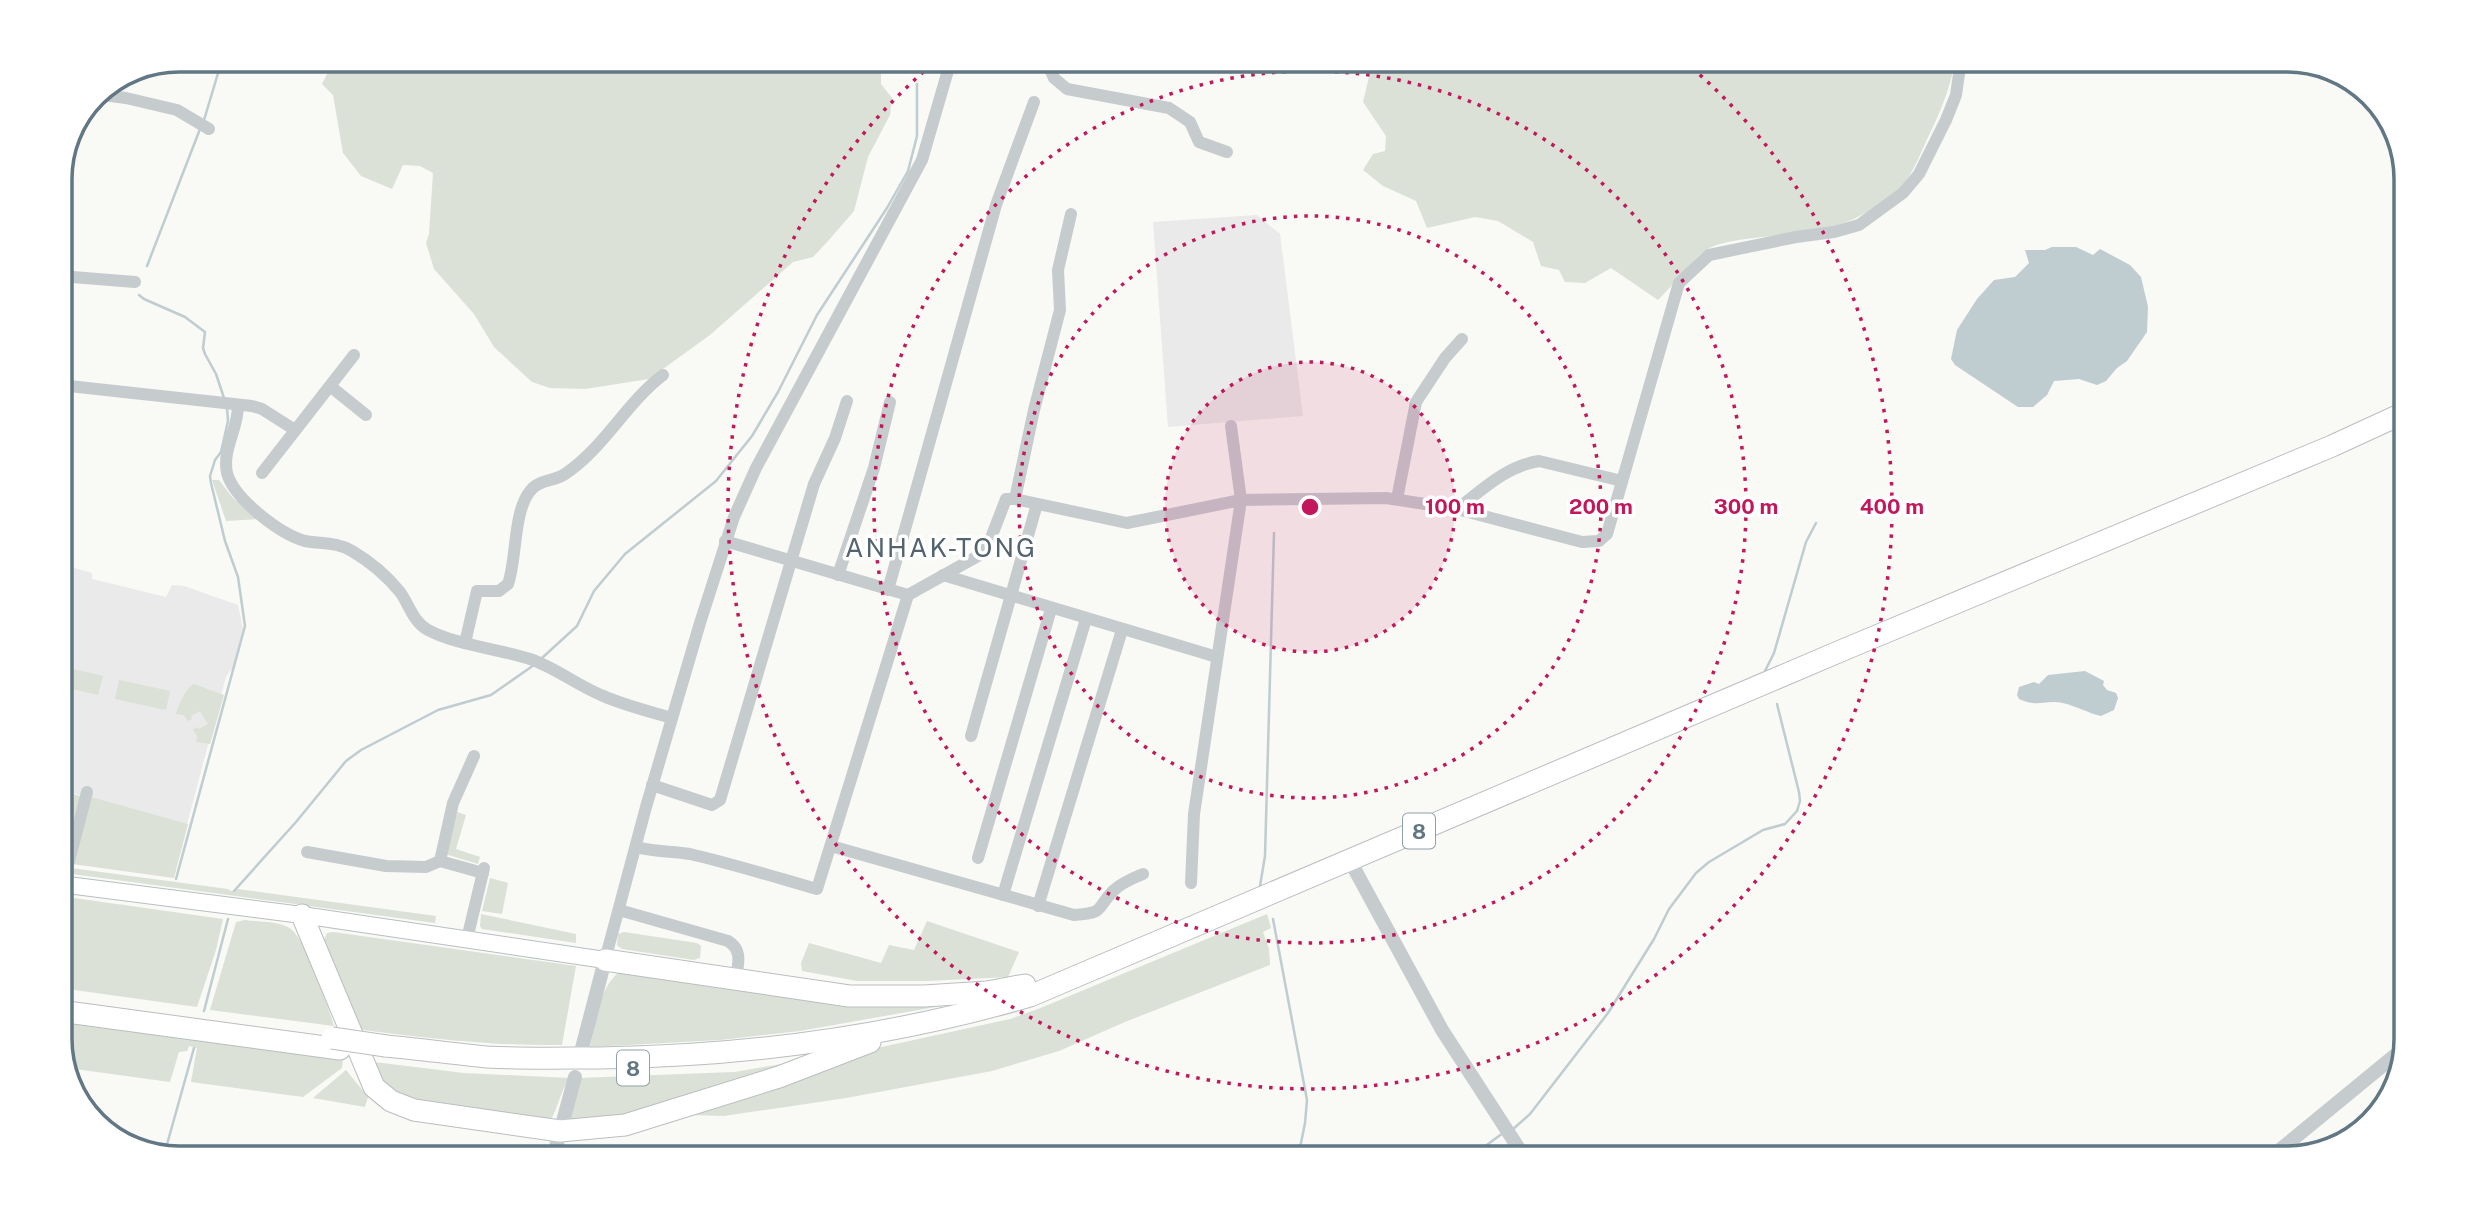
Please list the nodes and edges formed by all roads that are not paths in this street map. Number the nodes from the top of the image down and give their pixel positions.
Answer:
1 (948, 72) edge
2 (1051, 72) edge
3 (1959, 72) edge
4 (111, 96) edge
5 (1034, 102) dead end
6 (209, 129) dead end
7 (1227, 152) dead end
8 (1071, 214) dead end
9 (72, 277) edge
10 (135, 282) dead end
11 (1462, 339) dead end
12 (354, 355) dead end
13 (663, 375) dead end
14 (72, 386) edge
15 (330, 386) junction
16 (847, 401) dead end
17 (890, 402) dead end
18 (238, 406) junction
19 (366, 415) dead end
20 (2394, 418) edge
21 (1231, 426) dead end
22 (2394, 429) edge
23 (295, 430) junction
24 (262, 473) dead end
25 (1622, 481) junction
26 (1015, 499) junction
27 (1397, 499) junction
28 (1241, 500) junction
29 (1037, 504) junction
30 (1457, 509) junction
31 (725, 541) junction
32 (792, 561) junction
33 (838, 575) junction
34 (943, 575) junction
35 (888, 590) junction
36 (908, 594) junction
37 (1012, 597) junction
38 (1051, 609) junction
39 (1086, 619) junction
40 (1122, 630) junction
41 (466, 643) junction
42 (1217, 657) junction
43 (671, 718) junction
44 (971, 736) dead end
45 (474, 756) dead end
46 (652, 785) junction
47 (87, 792) dead end
48 (72, 845) edge
49 (831, 846) junction
50 (636, 847) junction
51 (307, 852) dead end
52 (978, 858) dead end
53 (440, 861) junction
54 (1355, 870) junction
55 (1143, 874) dead end
56 (1191, 883) dead end
57 (72, 885) edge
58 (1003, 895) junction
59 (1038, 906) junction
60 (619, 910) junction
61 (302, 915) junction
62 (467, 939) junction
63 (605, 960) junction
64 (1086, 974) junction
65 (736, 979) junction
66 (72, 1002) edge
67 (72, 1012) edge
68 (872, 1041) junction
69 (336, 1044) junction
70 (390, 1051) junction
71 (581, 1052) dead end
72 (2392, 1058) edge
73 (575, 1077) dead end
74 (560, 1131) junction
75 (556, 1146) edge
76 (1517, 1146) edge
77 (2285, 1146) edge

1 - 31 street
2 - 7 street
3 - 25 street
4 - 6 street
5 - 35 street
8 - 26 street
9 - 10 street
11 - 27 street
12 - 15 street
13 - 41 street
14 - 18 street
15 - 19 street
15 - 23 street
16 - 32 street
17 - 33 street
18 - 23 street
18 - 41 street
20 - 64 highway, 8
21 - 28 street
22 - 54 highway, 8
23 - 24 street
25 - 30 street
25 - 30 street
26 - 29 street
26 - 34 street
27 - 28 street
27 - 30 street
28 - 29 street
28 - 42 street
29 - 37 street
31 - 32 street
31 - 43 street
32 - 33 street
32 - 46 street
33 - 35 street
34 - 36 street
34 - 37 street
35 - 36 street
36 - 49 street
37 - 38 street
37 - 44 street
38 - 39 street
38 - 52 street
39 - 40 street
39 - 58 street
40 - 42 street
40 - 59 street
41 - 43 street
42 - 56 street
43 - 46 street
45 - 53 street
46 - 50 street
47 - 48 street
49 - 50 street
49 - 58 street
50 - 60 street
51 - 53 street
53 - 62 street
54 - 68 highway, 8
54 - 76 street
55 - 59 street
57 - 61 main road
58 - 59 street
60 - 63 street
60 - 65 street
61 - 62 main road
61 - 74 highway
62 - 63 main road
63 - 65 highway
63 - 71 street
64 - 65 highway
64 - 70 highway, 8
66 - 69 highway, 8
67 - 69 highway, 8
68 - 70 highway, 8
68 - 74 highway
69 - 70 highway, 8
72 - 77 street
73 - 74 street
74 - 75 street

